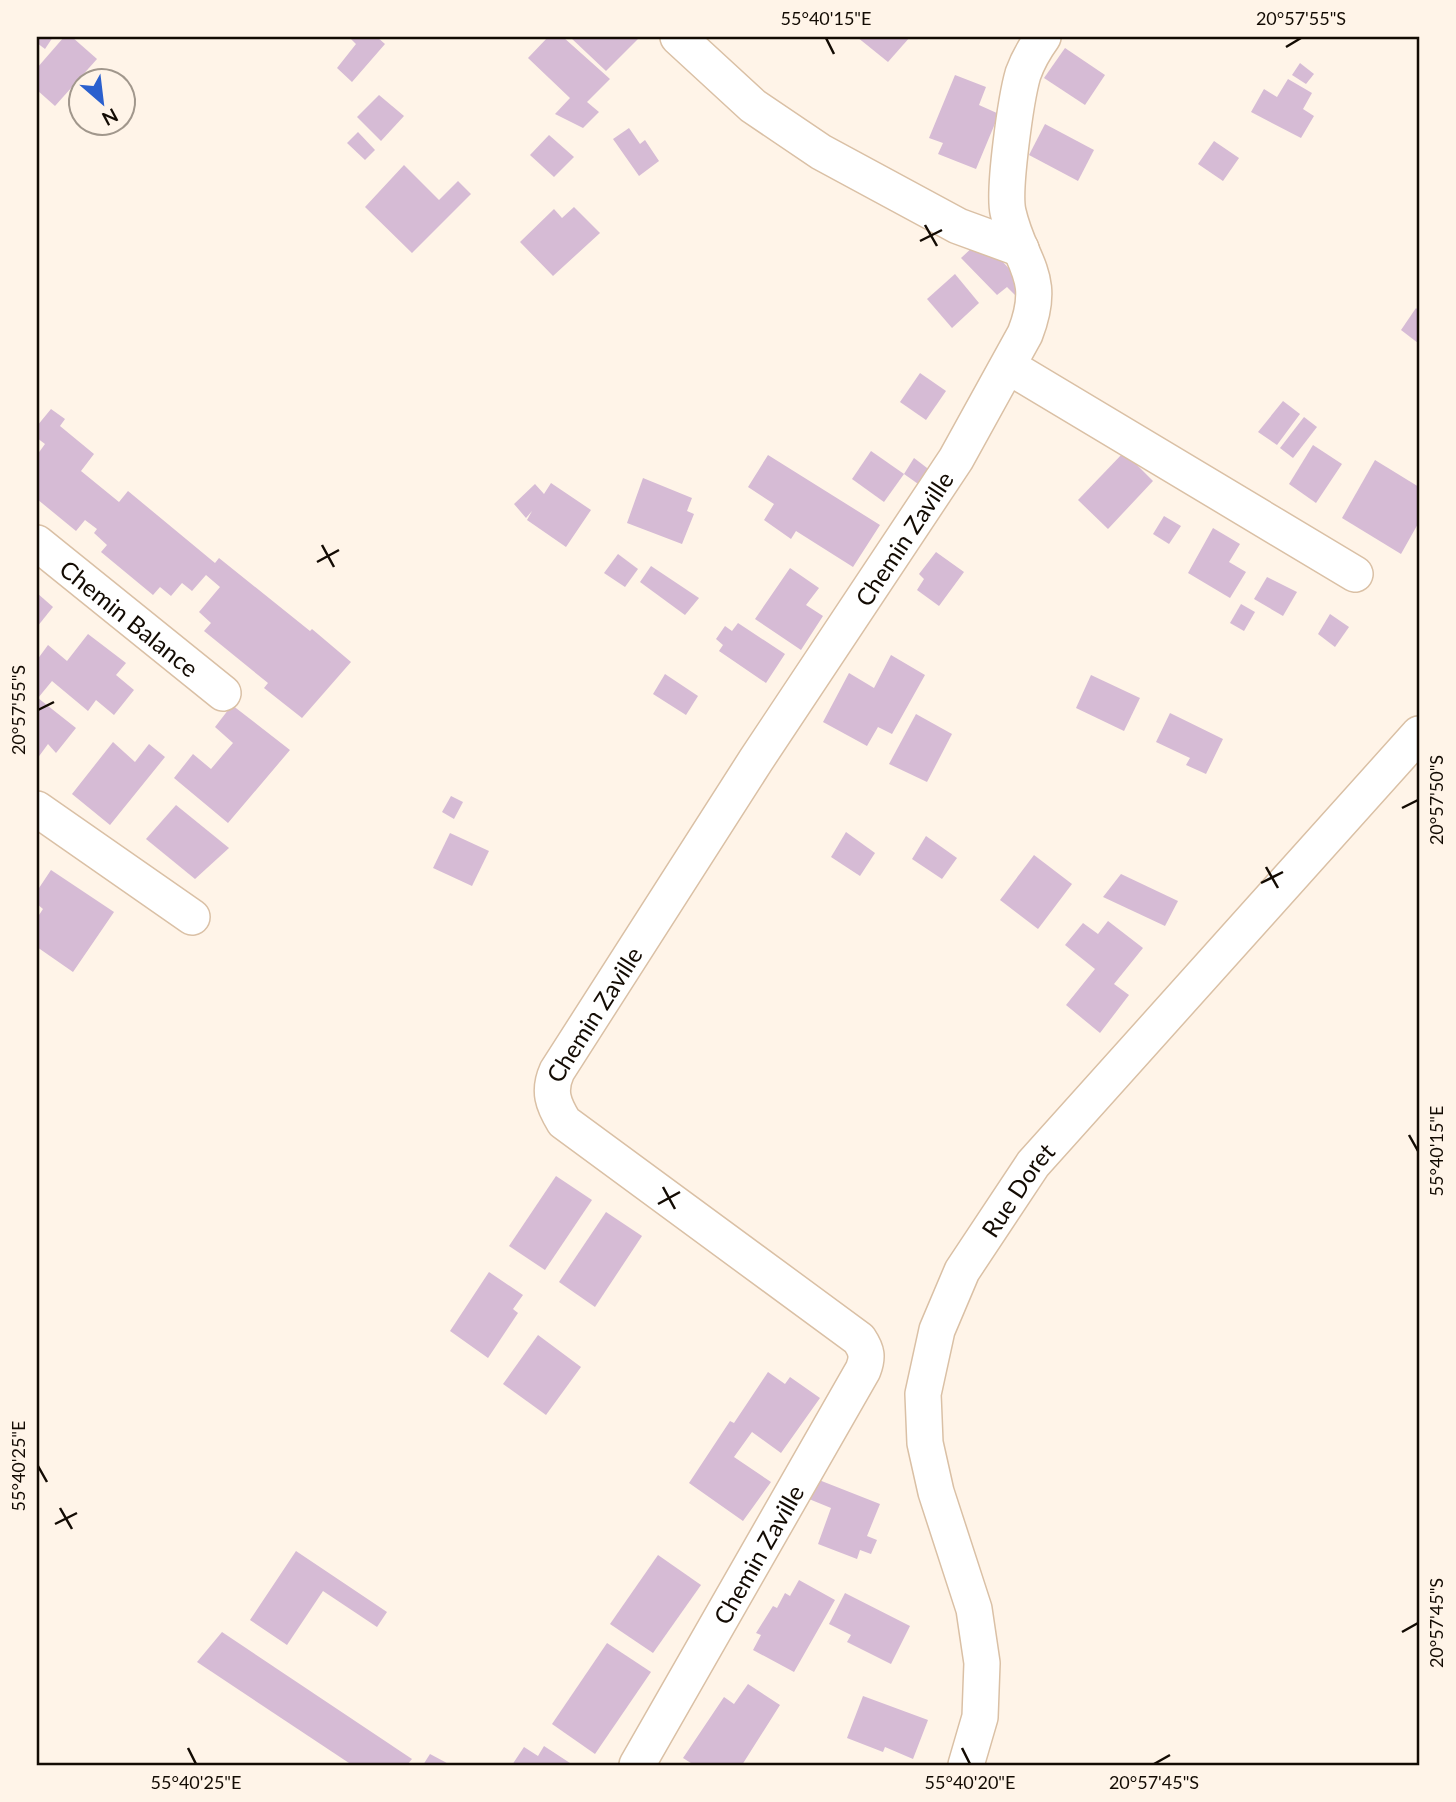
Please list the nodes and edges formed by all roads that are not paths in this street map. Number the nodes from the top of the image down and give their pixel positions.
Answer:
1 (678, 37) edge
2 (1044, 37) edge
3 (1021, 249) junction
4 (1008, 366) junction
5 (37, 543) edge
6 (1356, 574) dead end
7 (223, 693) dead end
8 (1419, 734) edge
9 (37, 808) edge
10 (192, 917) dead end
11 (637, 1765) edge
12 (966, 1765) edge

1 - 3 street
2 - 3 street, Chemin Zaville
3 - 4 street, Chemin Zaville
4 - 6 street
4 - 11 street, Chemin Zaville
5 - 7 street, Chemin Balance
8 - 12 street, Rue Doret
9 - 10 street

